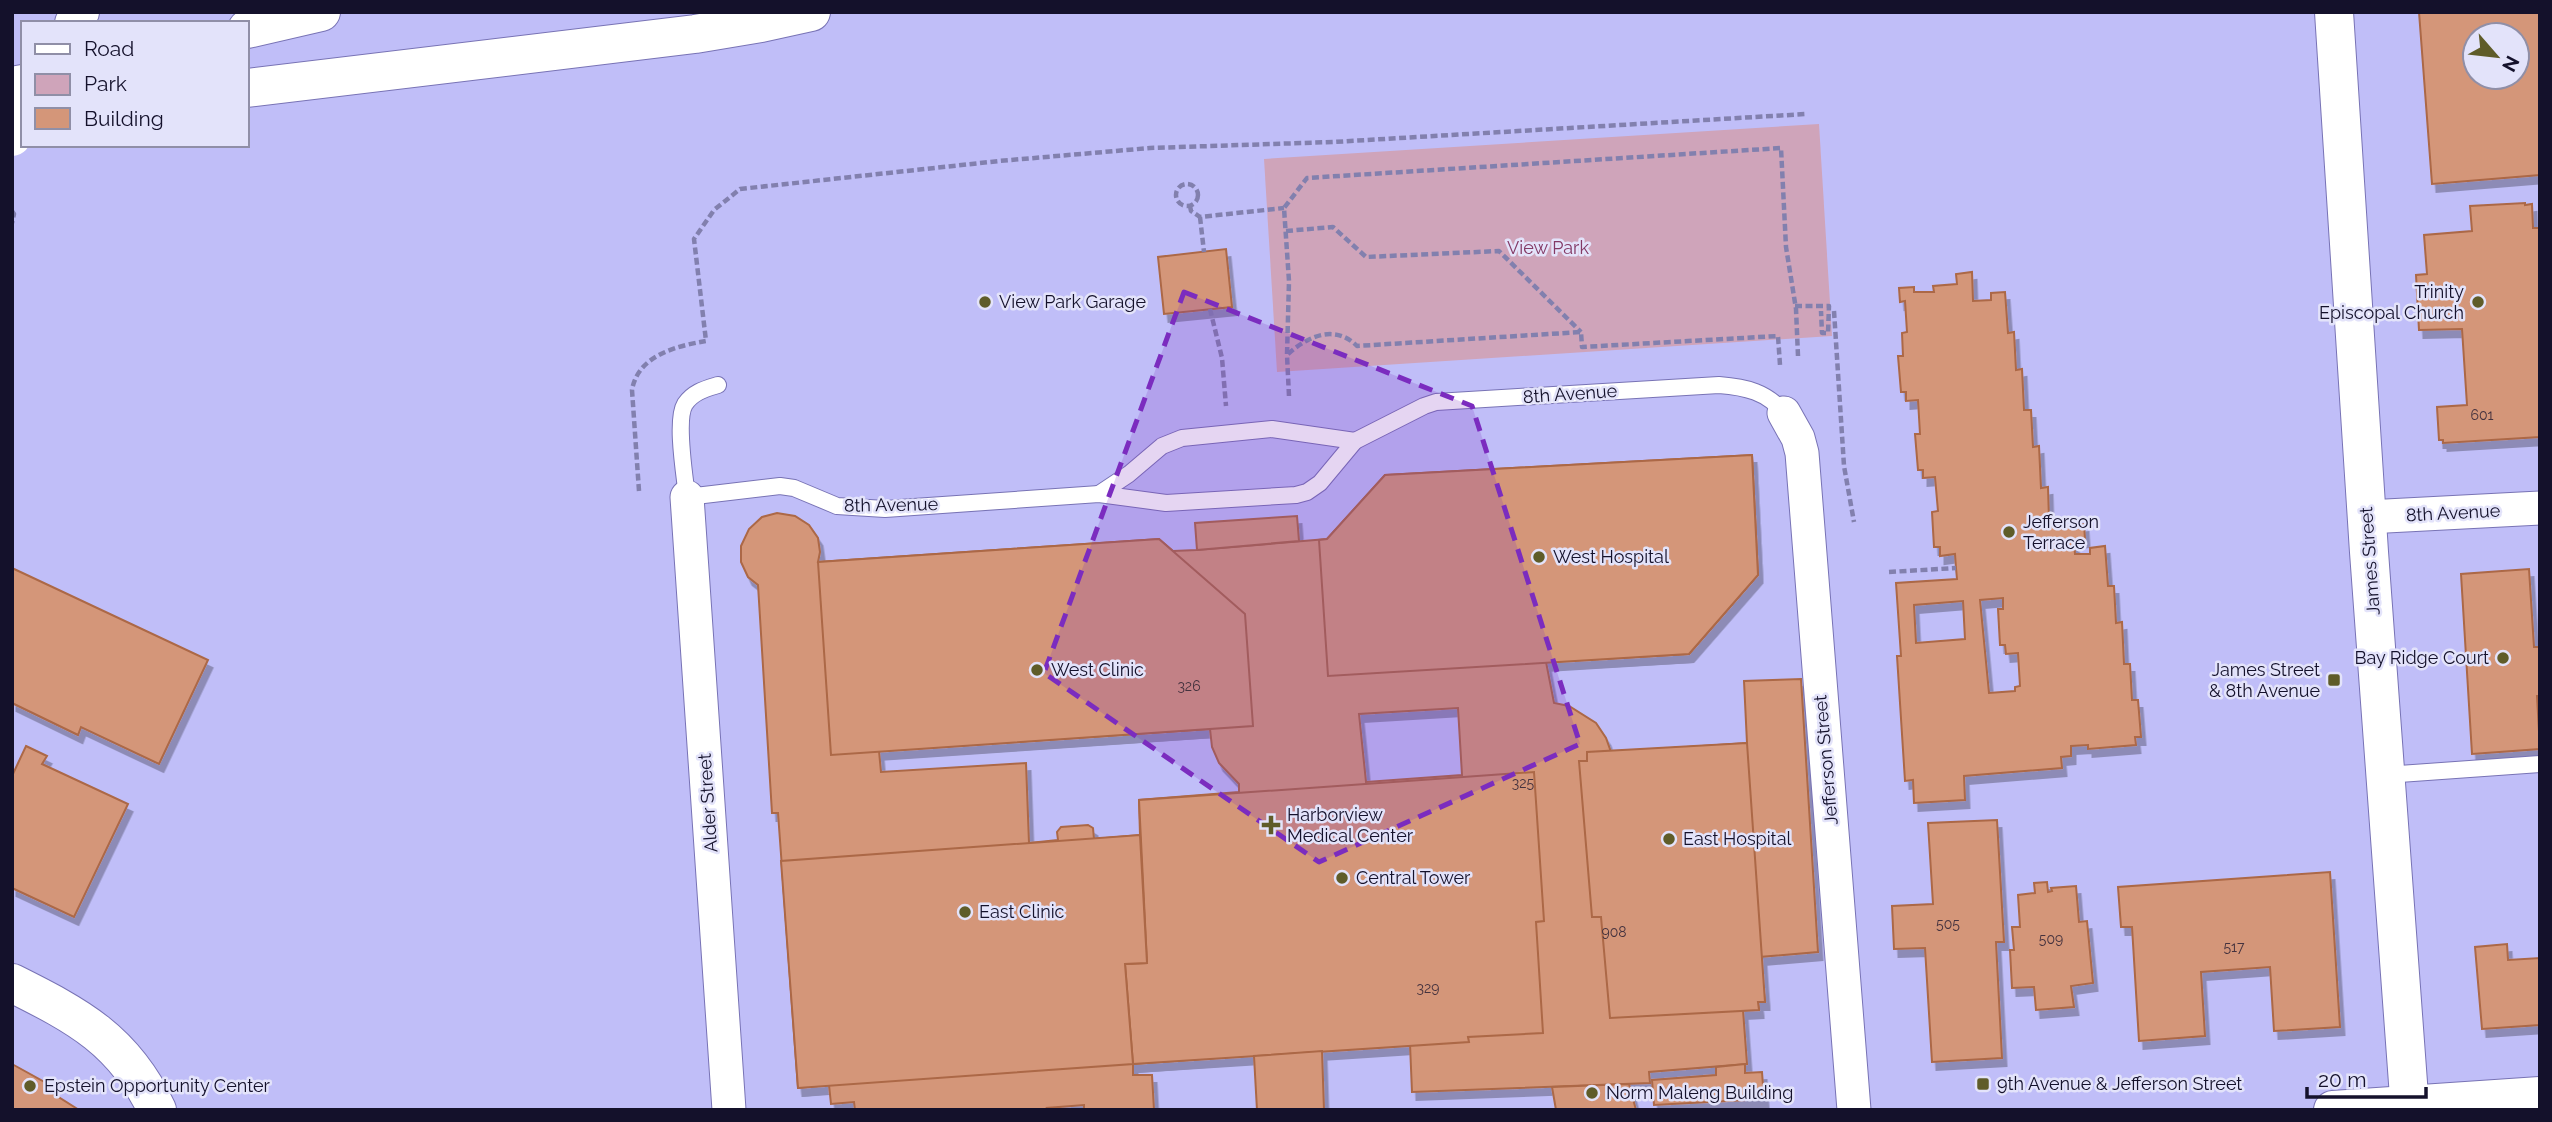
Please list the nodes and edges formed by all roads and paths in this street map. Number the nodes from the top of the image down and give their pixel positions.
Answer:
1 (321, 12) edge
2 (811, 12) edge
3 (2333, 12) edge
4 (248, 29) edge
5 (248, 88) edge
6 (1806, 114) dead end
7 (1190, 206) junction
8 (1284, 208) junction
9 (12, 211) edge
10 (1200, 217) junction
11 (12, 223) edge
12 (1286, 231) junction
13 (1204, 252) dead end
14 (1795, 306) junction
15 (1210, 309) dead end
16 (1821, 311) dead end
17 (1835, 311) dead end
18 (1581, 332) junction
19 (1287, 355) junction
20 (1798, 356) dead end
21 (1780, 365) dead end
22 (718, 385) dead end
23 (1289, 396) dead end
24 (1226, 411) dead end
25 (1784, 414) joint
26 (1355, 441) junction
27 (639, 491) dead end
28 (1099, 494) junction
29 (687, 497) junction
30 (2540, 508) edge
31 (2367, 517) junction
32 (1854, 522) dead end
33 (1956, 568) dead end
34 (1889, 572) dead end
35 (2540, 764) edge
36 (2385, 775) junction
37 (12, 983) edge
38 (2540, 1096) edge
39 (2410, 1107) edge
40 (157, 1110) edge
41 (729, 1110) edge
42 (1854, 1110) edge
43 (2333, 1110) edge

1 - 4 main road
2 - 5 main road
3 - 31 main road, James Street
6 - 27 path
7 - 7 path
7 - 10 path
8 - 10 path
8 - 12 path
8 - 14 path
9 - 11 path
10 - 13 path
12 - 18 path
12 - 19 path
14 - 16 path
14 - 20 path
15 - 24 path
17 - 32 path
18 - 19 path
18 - 21 path
19 - 23 path
22 - 29 lane
25 - 26 lane, 8th Avenue
25 - 42 street, Jefferson Street
26 - 28 lane, 8th Avenue
26 - 28 lane, 8th Avenue
28 - 29 lane, 8th Avenue
29 - 41 street, Alder Street
30 - 31 street, 8th Avenue
31 - 36 main road, James Street
33 - 34 path
35 - 36 lane
36 - 39 main road, James Street
37 - 40 main road
38 - 39 main road
39 - 43 main road

